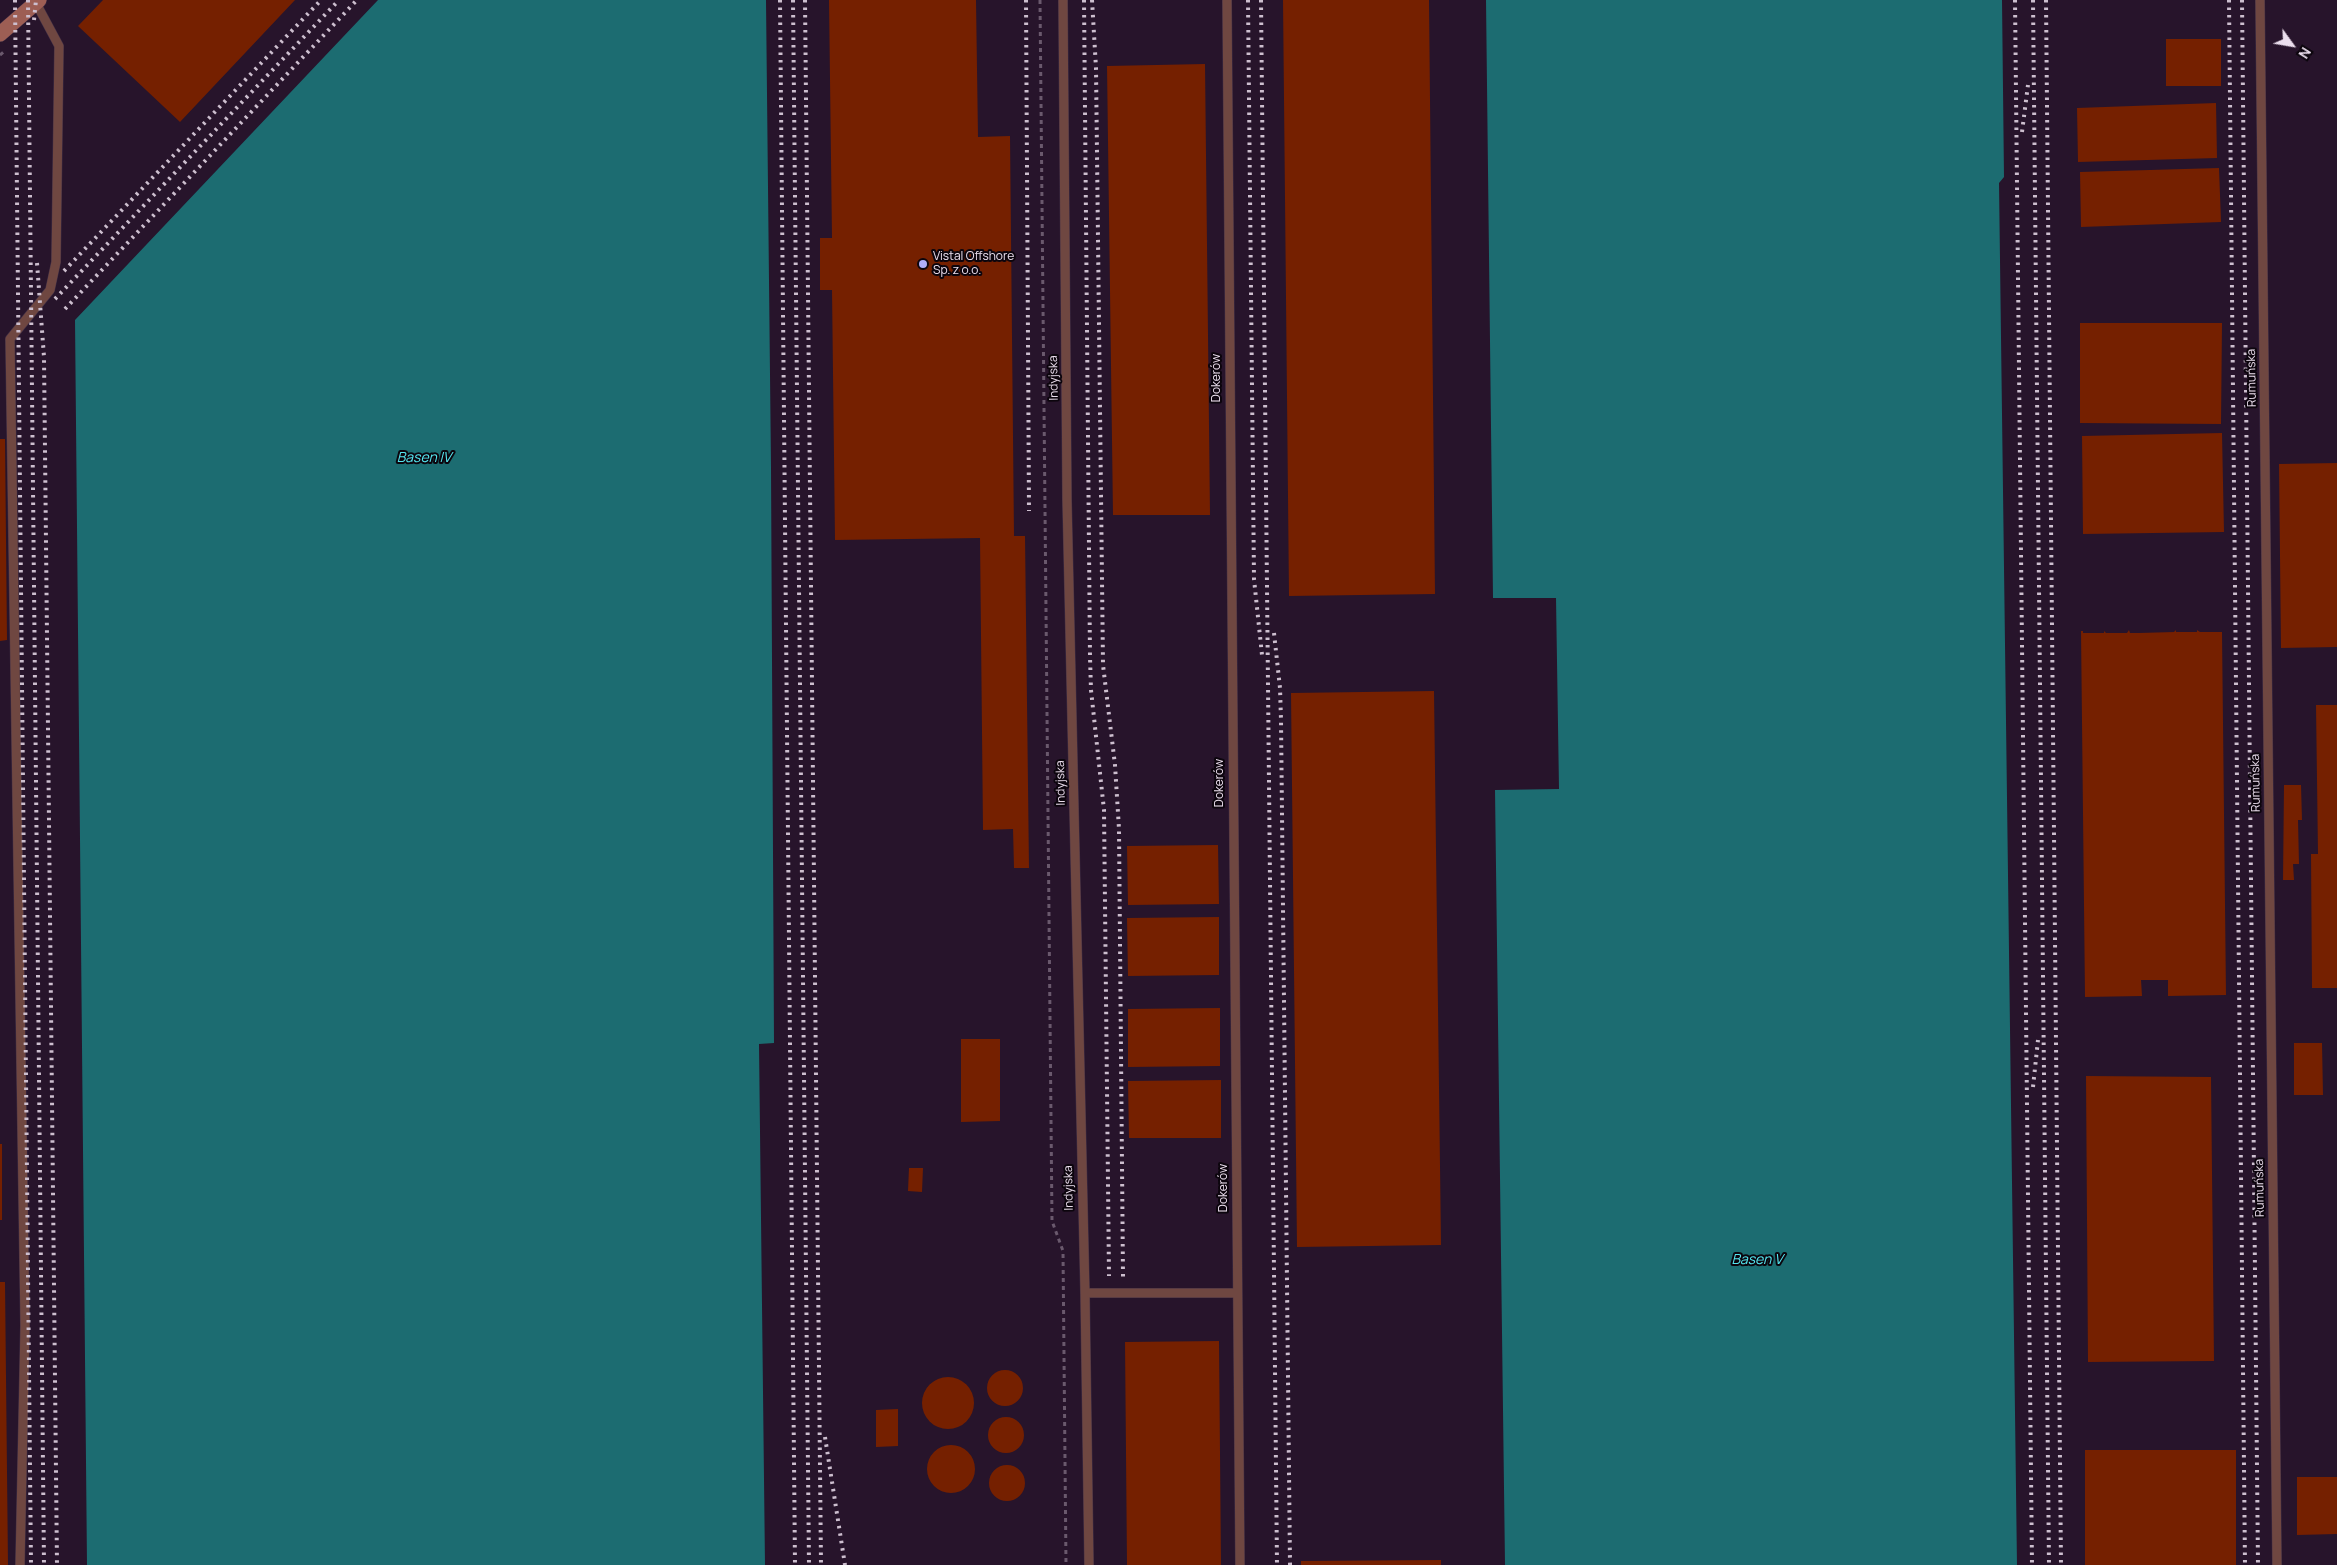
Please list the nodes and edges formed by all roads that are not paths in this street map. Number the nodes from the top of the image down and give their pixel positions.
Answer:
1 (1063, 0) edge
2 (1227, 0) edge
3 (2260, 0) edge
4 (37, 1) edge
5 (0, 34) edge
6 (1085, 1293) junction
7 (1237, 1293) junction
8 (20, 1565) edge
9 (1089, 1565) edge
10 (1240, 1565) edge
11 (2277, 1565) edge

1 - 6 lane, Indyjska
2 - 7 lane, Dokerów
3 - 11 lane, Rumuńska
4 - 5 street
4 - 8 lane
6 - 7 lane
6 - 9 lane, Indyjska
7 - 10 lane, Dokerów

